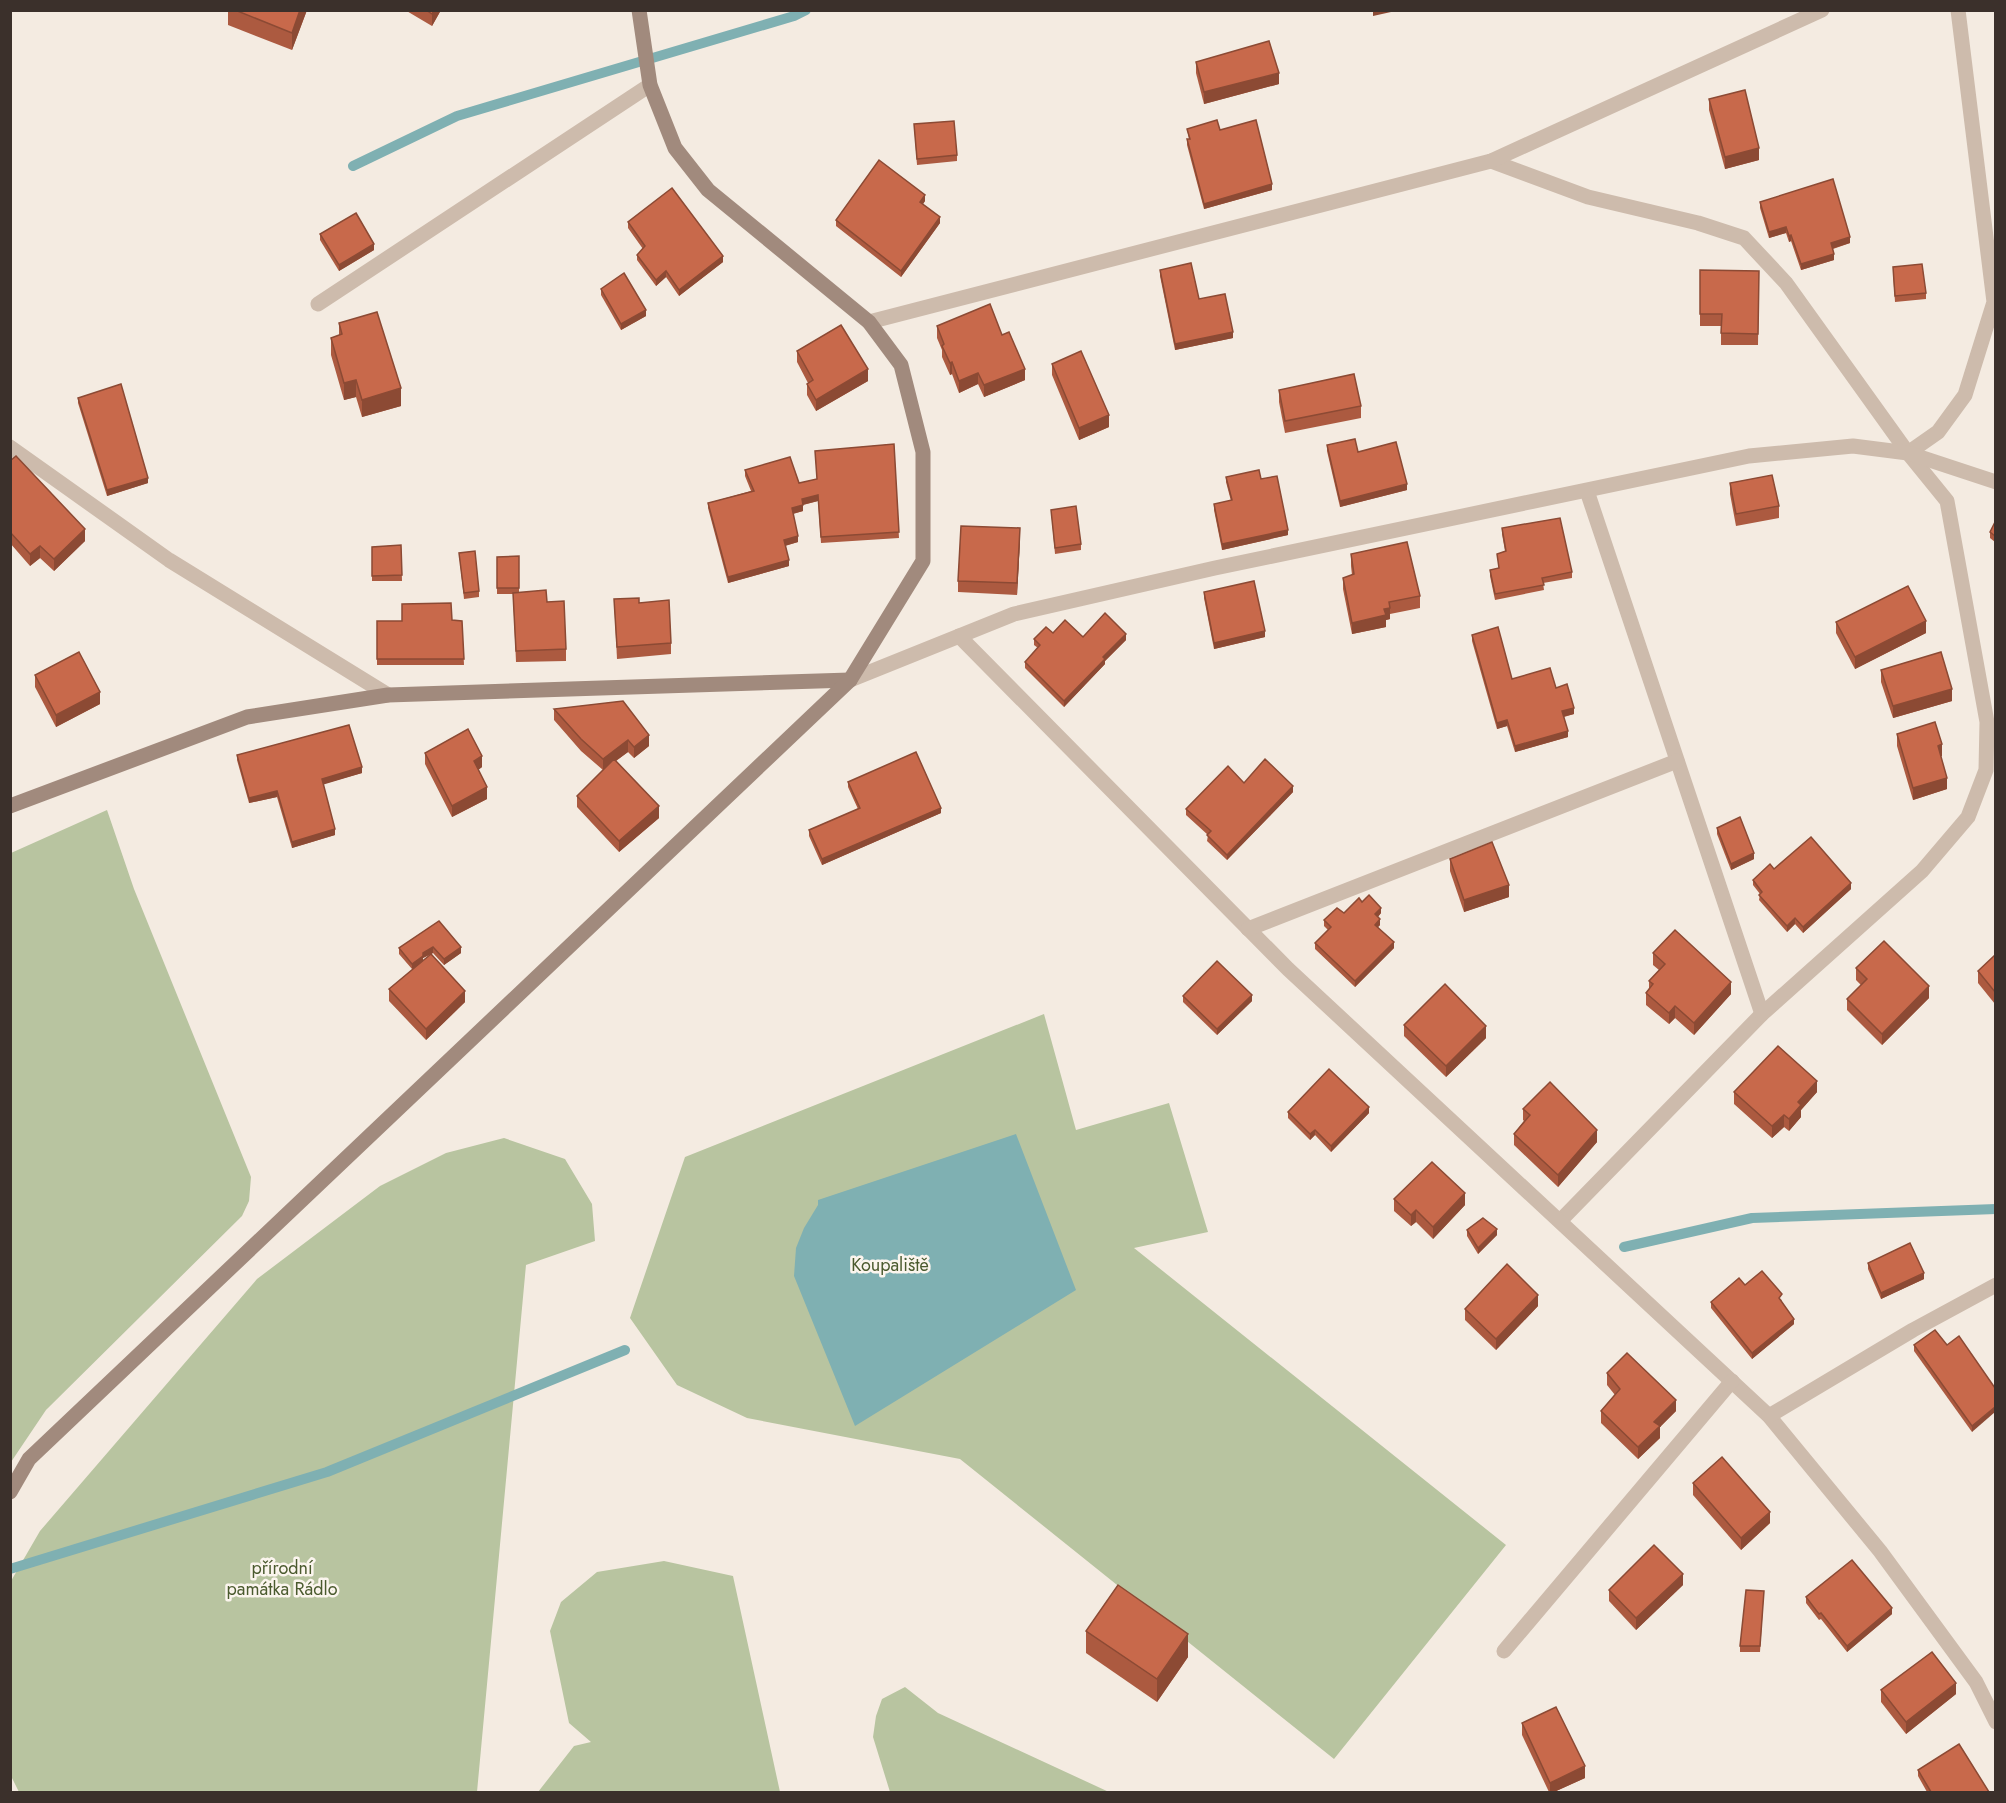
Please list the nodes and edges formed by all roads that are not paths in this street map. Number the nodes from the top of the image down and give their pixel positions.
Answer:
1 (639, 10) edge
2 (1822, 10) edge
3 (1958, 10) edge
4 (650, 85) junction
5 (1491, 160) junction
6 (318, 304) dead end
7 (869, 322) junction
8 (10, 447) edge
9 (1908, 453) junction
10 (1995, 482) edge
11 (1587, 491) junction
12 (959, 636) junction
13 (850, 680) junction
14 (388, 695) junction
15 (1677, 760) junction
16 (10, 806) edge
17 (1248, 929) junction
18 (1762, 1014) junction
19 (1560, 1221) junction
20 (1995, 1285) edge
21 (1732, 1381) junction
22 (1769, 1416) junction
23 (10, 1492) edge
24 (1504, 1651) dead end
25 (1995, 1722) edge

1 - 4 street
2 - 5 street
3 - 9 street
4 - 6 street
4 - 7 street
5 - 7 street
5 - 9 street
7 - 13 street
8 - 14 street
9 - 10 street
9 - 11 street
9 - 18 street
11 - 12 street
11 - 15 street
12 - 13 street
12 - 17 street
13 - 14 street
13 - 23 street
14 - 16 street
15 - 17 street
15 - 18 street
17 - 19 street
18 - 19 street
19 - 21 street
20 - 22 street
21 - 22 street
21 - 24 street
22 - 25 street

